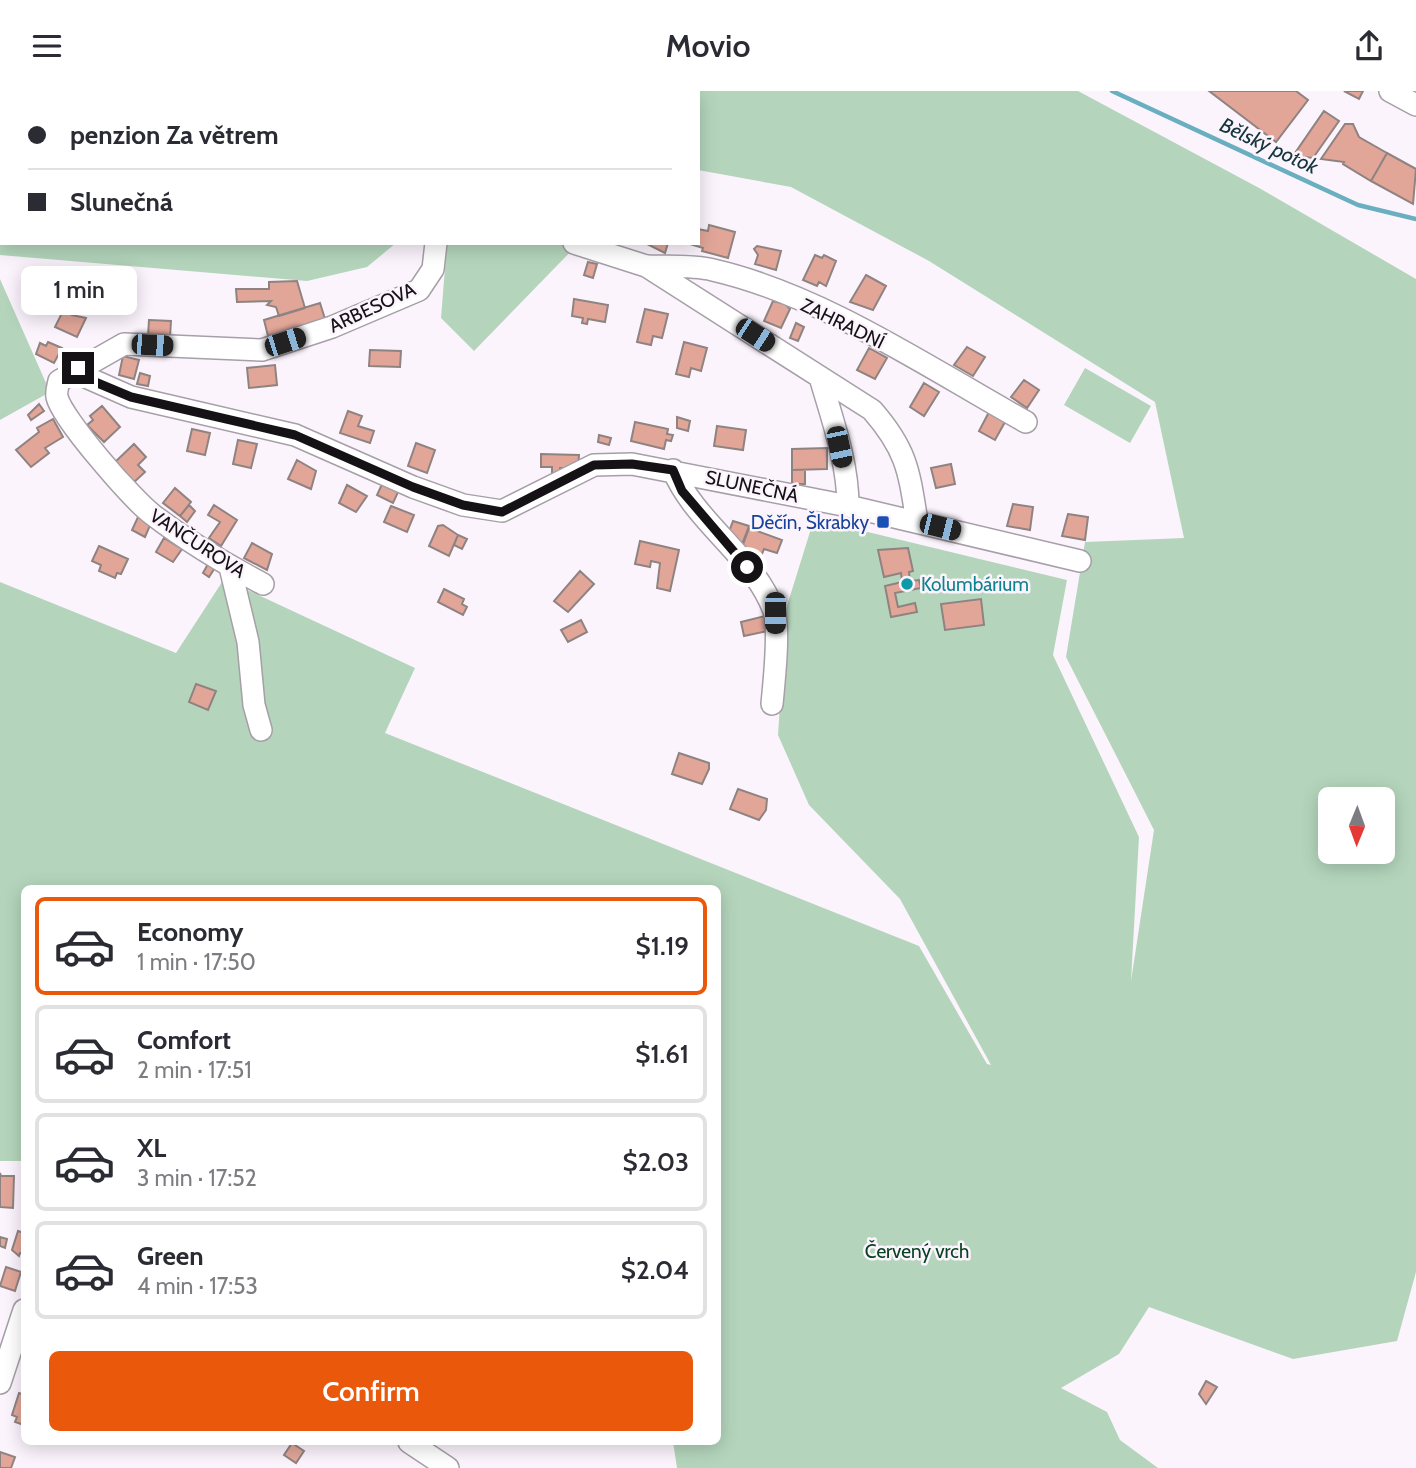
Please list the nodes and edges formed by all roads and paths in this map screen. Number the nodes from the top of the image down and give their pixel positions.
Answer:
1 (1390, 91) edge
2 (1416, 106) edge
3 (436, 245) edge
4 (580, 245) edge
5 (646, 266) junction
6 (78, 368) junction
7 (820, 377) junction
8 (1027, 422) dead end
9 (673, 470) junction
10 (848, 506) junction
11 (918, 522) junction
12 (1080, 561) dead end
13 (230, 567) junction
14 (263, 584) dead end
15 (772, 704) dead end
16 (261, 730) dead end
17 (21, 1319) edge
18 (0, 1383) edge
19 (412, 1445) edge
20 (447, 1468) edge

1 - 2 street
3 - 6 street, ARBESOVA
4 - 5 street
5 - 7 street
5 - 8 street, ZAHRADNÍ
6 - 9 street, SLUNEČNÁ
6 - 13 street, VANČUROVA
7 - 10 street
7 - 11 street
9 - 10 street, SLUNEČNÁ
9 - 15 street
10 - 11 street, SLUNEČNÁ
11 - 12 street, SLUNEČNÁ
13 - 14 street, VANČUROVA
13 - 16 street
17 - 18 street
19 - 20 street

